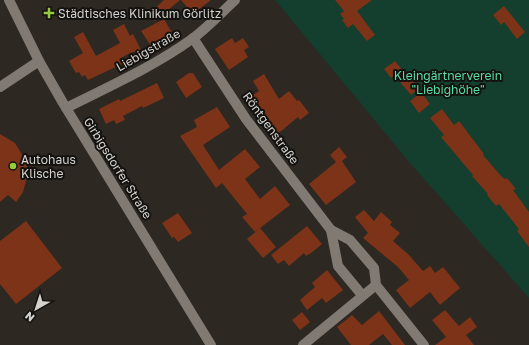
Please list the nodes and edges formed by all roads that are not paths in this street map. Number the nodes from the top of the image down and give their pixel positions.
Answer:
1 (9, 0) edge
2 (235, 0) edge
3 (193, 38) junction
4 (39, 60) junction
5 (0, 87) edge
6 (66, 108) junction
7 (331, 230) junction
8 (376, 285) junction
9 (362, 295) junction
10 (211, 345) edge
11 (302, 345) edge
12 (424, 345) edge

1 - 4 street, Girbigsdorfer Straße
2 - 3 street, Liebigstraße
3 - 6 street, Liebigstraße
3 - 7 street, Röntgenstraße
4 - 5 street
4 - 6 street, Girbigsdorfer Straße
6 - 10 street, Girbigsdorfer Straße
7 - 8 street, Röntgenstraße
7 - 9 street, Röntgenstraße
8 - 9 street
8 - 12 street, Röntgenstraße
9 - 11 street

